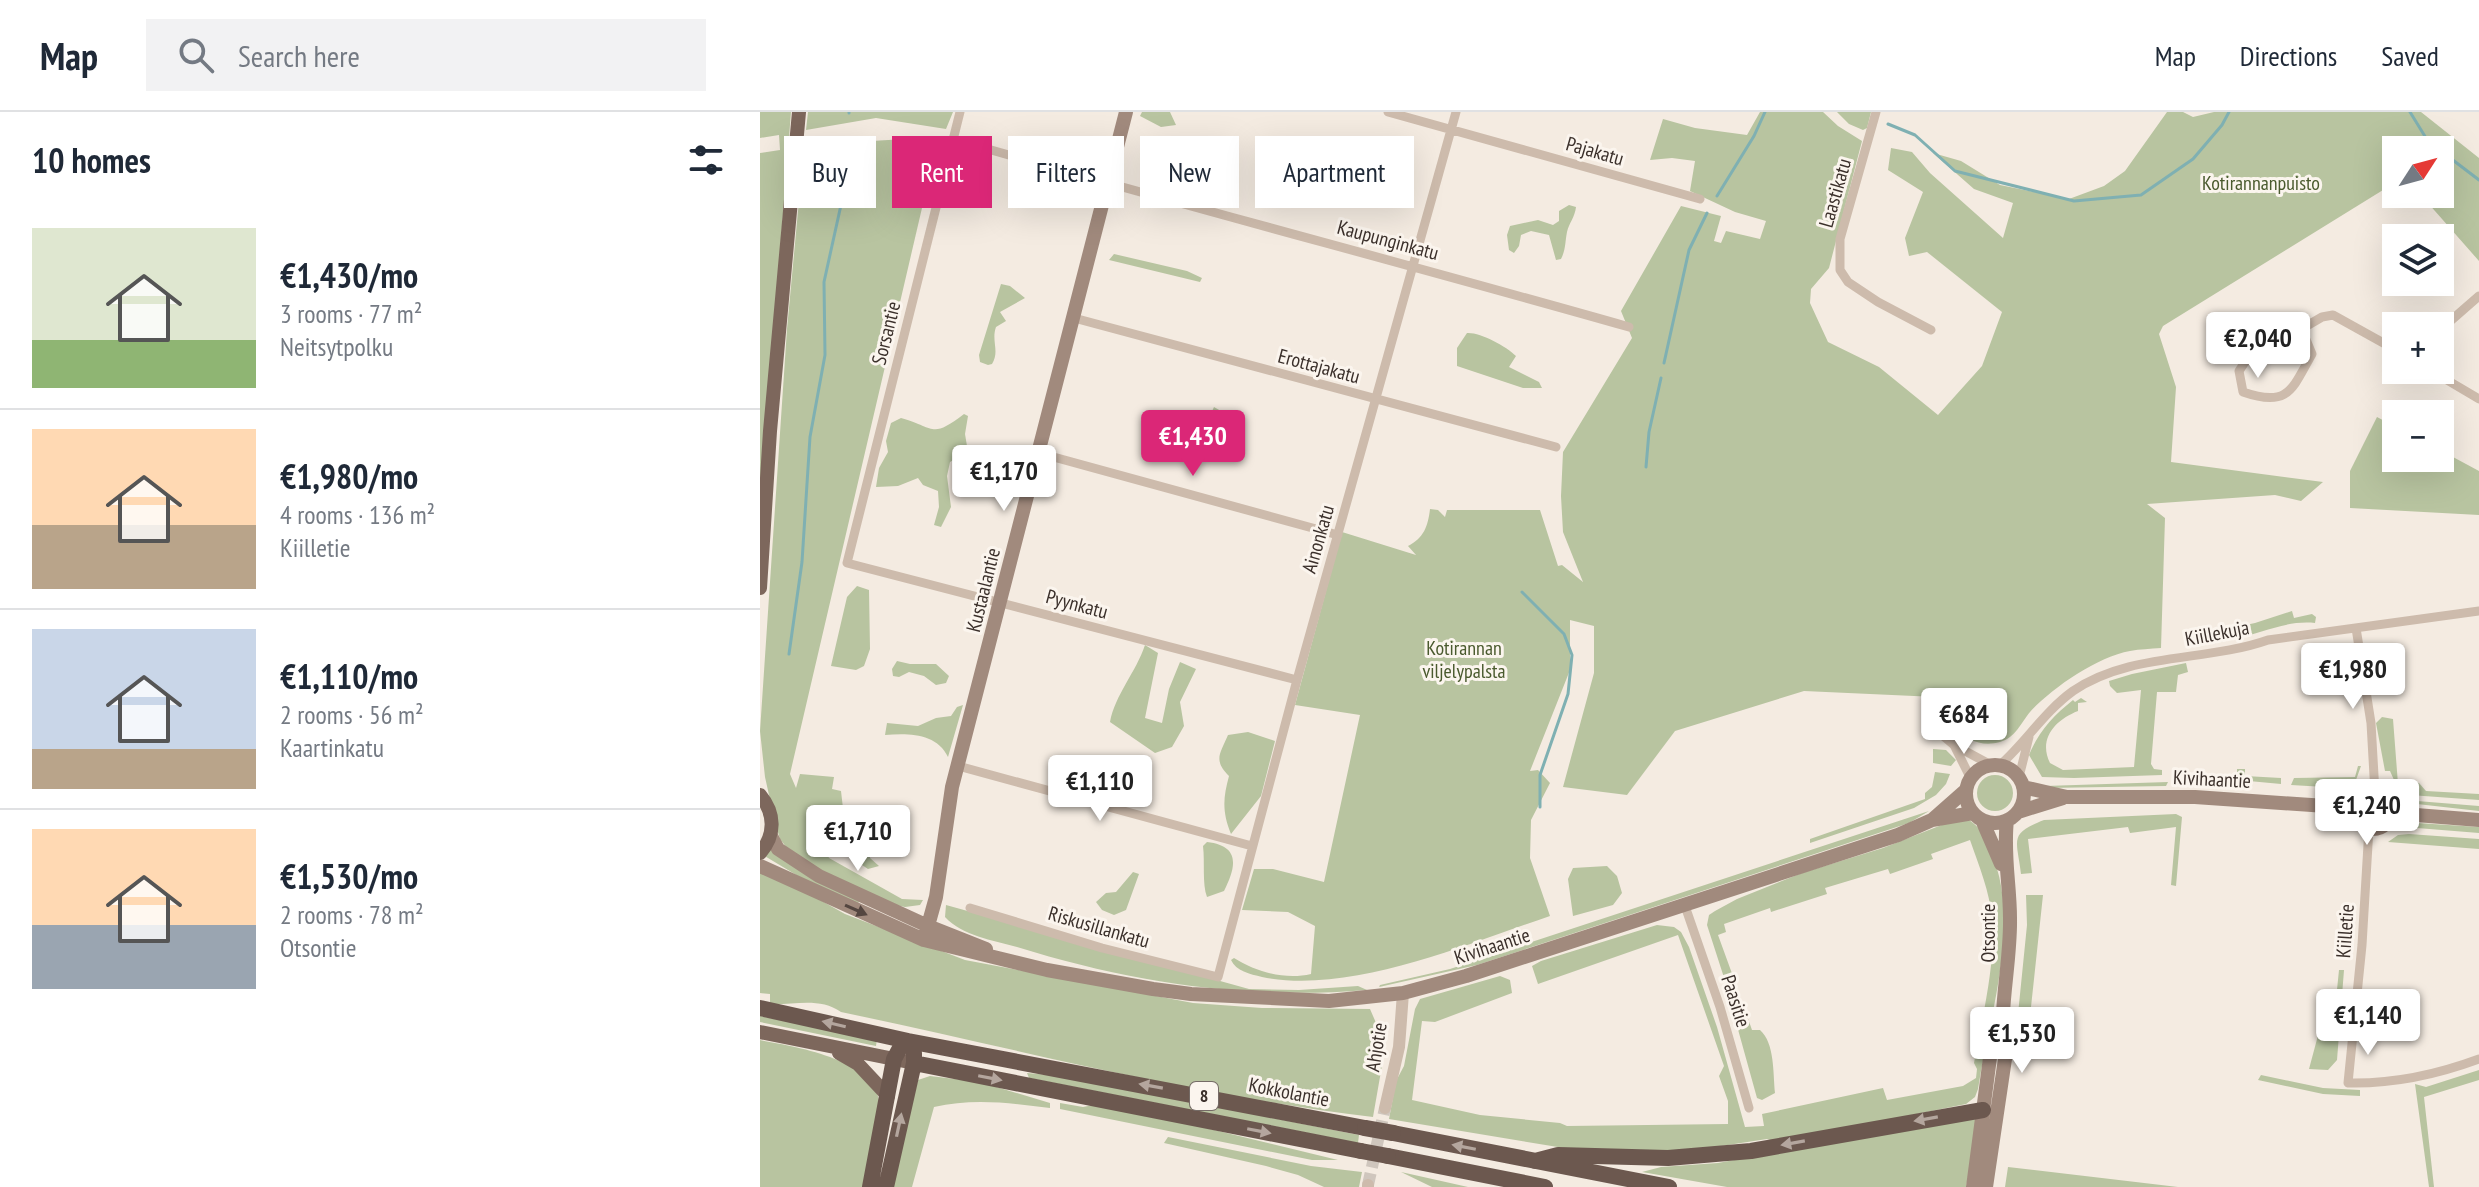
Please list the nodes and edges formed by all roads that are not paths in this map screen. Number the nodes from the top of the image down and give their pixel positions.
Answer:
1 (960, 112) edge
2 (1126, 112) edge
3 (1388, 112) edge
4 (1456, 112) edge
5 (1876, 112) edge
6 (798, 115) edge
7 (1451, 129) junction
8 (954, 136) edge
9 (1120, 136) edge
10 (1124, 188) edge
11 (1700, 199) dead end
12 (936, 208) edge
13 (1101, 208) edge
14 (1413, 265) junction
15 (2479, 296) edge
16 (1074, 318) junction
17 (2454, 318) edge
18 (1629, 327) dead end
19 (1931, 330) dead end
20 (2302, 330) junction
21 (2382, 342) edge
22 (2454, 384) edge
23 (2479, 399) edge
24 (1376, 401) junction
25 (1556, 447) dead end
26 (1039, 453) junction
27 (1338, 535) junction
28 (847, 563) joint
29 (760, 588) edge
30 (1001, 601) junction
31 (2479, 611) edge
32 (2356, 628) junction
33 (1297, 680) junction
34 (1941, 734) dead end
35 (2030, 734) junction
36 (1954, 745) junction
37 (1995, 765) junction
38 (958, 766) junction
39 (2021, 782) junction
40 (1968, 784) junction
41 (2375, 793) junction
42 (760, 795) edge
43 (2067, 797) junction
44 (2355, 808) junction
45 (2391, 813) junction
46 (1977, 816) junction
47 (2012, 816) junction
48 (1932, 820) junction
49 (2479, 820) edge
50 (2369, 828) junction
51 (771, 836) junction
52 (1252, 846) junction
53 (760, 853) edge
54 (760, 866) edge
55 (2006, 876) junction
56 (1685, 906) junction
57 (970, 908) dead end
58 (926, 933) junction
59 (1218, 977) joint
60 (1403, 993) junction
61 (760, 1008) edge
62 (760, 1032) edge
63 (908, 1041) junction
64 (829, 1047) junction
65 (894, 1059) junction
66 (2479, 1059) edge
67 (914, 1063) junction
68 (888, 1096) junction
69 (1385, 1108) tunnel mouth
70 (1749, 1108) dead end
71 (1990, 1111) junction
72 (1535, 1161) junction
73 (870, 1187) edge
74 (886, 1187) edge
75 (1545, 1187) edge
76 (1669, 1187) edge
77 (1973, 1187) edge
78 (1986, 1187) edge

1 - 8 street, Sorsantie
2 - 9 main road, Kustaalantie
3 - 7 street, Pajakatu
4 - 7 street, Ainonkatu
5 - 19 street, Laastikatu
6 - 29 main road
7 - 11 street, Pajakatu
7 - 14 street, Ainonkatu
10 - 14 street, Kaupunginkatu
12 - 28 street, Sorsantie
13 - 16 main road, Kustaalantie
14 - 18 street, Kaupunginkatu
14 - 24 street, Ainonkatu
15 - 17 street
16 - 24 street, Erottajakatu
16 - 26 main road, Kustaalantie
20 - 20 street
20 - 21 street
22 - 23 street
24 - 25 street, Erottajakatu
24 - 27 street, Ainonkatu
26 - 27 street
26 - 30 main road, Kustaalantie
27 - 33 street, Ainonkatu
28 - 30 street, Pyynkatu
30 - 33 street, Pyynkatu
30 - 38 main road, Kustaalantie
31 - 32 street, Kiillekuja
32 - 35 street, Kiillekuja
32 - 41 street
33 - 52 street, Ainonkatu
34 - 36 street
35 - 37 street, Kiillekuja
35 - 39 street, Kiillekuja
36 - 37 street
36 - 40 street
37 - 39 main road
37 - 40 main road
38 - 52 street
38 - 58 main road, Kustaalantie
39 - 43 main road, Kivihaantie
39 - 47 main road
40 - 46 main road
40 - 48 main road, Kivihaantie
41 - 44 main road
41 - 45 main road
42 - 51 main road
43 - 44 main road, Kivihaantie
43 - 47 main road, Kivihaantie
44 - 50 main road
45 - 49 main road
45 - 50 main road
46 - 47 main road
46 - 48 main road, Kivihaantie
46 - 55 main road, Otsontie
47 - 55 main road, Otsontie
48 - 56 main road, Kivihaantie
50 - 66 street, Kiilletie
51 - 53 main road
51 - 58 main road, Kivihaantie
52 - 59 street, Ainonkatu
54 -> 58 main road, Kivihaantie
55 - 71 main road, Otsontie
56 - 60 main road, Kivihaantie
56 - 70 street, Paasitie
57 - 59 street, Riskusillankatu
58 - 60 main road, Kivihaantie
60 - 69 street, Ahjotie
63 -> 61 highway, Kokkolantie / 8
62 - 64 main road, 8
63 - 65 highway
63 - 67 highway
72 -> 63 highway, Kokkolantie / 8, bridge
64 - 65 main road, 8
64 - 68 main road
65 - 67 main road, 8
65 - 68 highway
74 -> 67 highway
67 -> 75 highway, 8, bridge
68 - 73 highway
71 -> 72 highway
71 - 77 main road, Otsontie
71 - 78 main road, Otsontie
72 - 76 highway, Kokkolantie / 8

